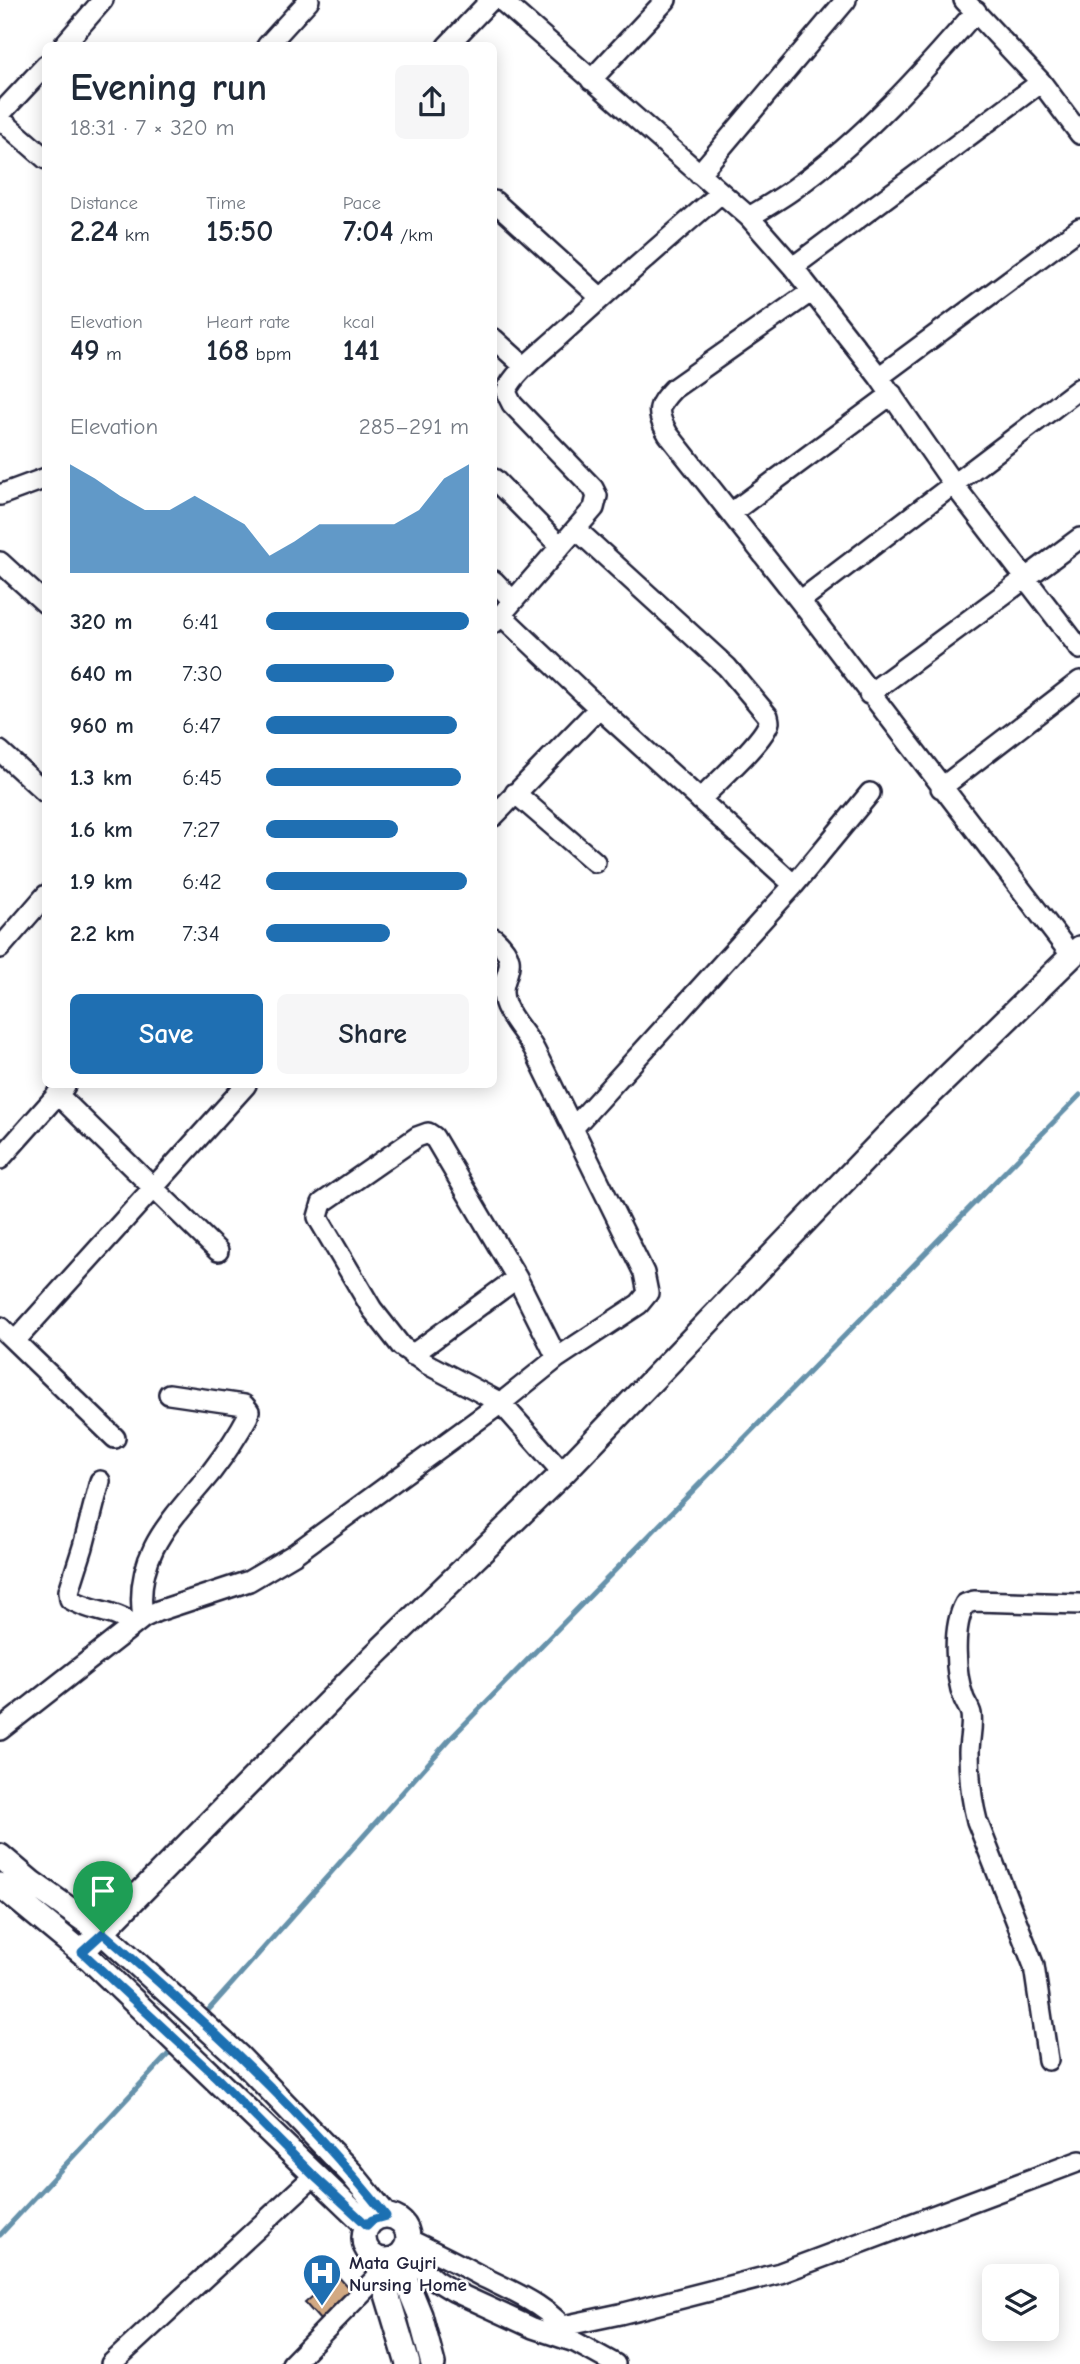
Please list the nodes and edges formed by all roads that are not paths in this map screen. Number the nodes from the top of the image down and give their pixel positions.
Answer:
1 (103, 0) edge
2 (309, 0) edge
3 (491, 0) edge
4 (501, 0) edge
5 (666, 0) edge
6 (846, 0) edge
7 (970, 5) edge
8 (66, 42) edge
9 (271, 42) edge
10 (451, 42) edge
11 (42, 69) edge
12 (591, 80) junction
13 (1041, 82) junction
14 (0, 114) edge
15 (0, 119) edge
16 (1080, 134) edge
17 (42, 156) edge
18 (699, 174) junction
19 (722, 193) junction
20 (497, 204) edge
21 (749, 217) junction
22 (1080, 228) edge
23 (793, 267) junction
24 (812, 291) junction
25 (601, 298) junction
26 (497, 342) edge
27 (525, 367) junction
28 (879, 377) junction
29 (1080, 388) edge
30 (892, 394) junction
31 (42, 479) edge
32 (497, 481) edge
33 (954, 485) junction
34 (0, 495) edge
35 (731, 513) junction
36 (576, 530) junction
37 (1080, 538) edge
38 (560, 546) junction
39 (0, 562) edge
40 (1026, 578) junction
41 (497, 593) edge
42 (42, 600) edge
43 (800, 601) junction
44 (502, 613) edge
45 (1080, 649) edge
46 (1080, 681) edge
47 (869, 694) junction
48 (598, 708) junction
49 (0, 751) edge
50 (941, 788) junction
51 (42, 789) edge
52 (515, 793) junction
53 (870, 793) dead end
54 (700, 800) junction
55 (497, 813) edge
56 (595, 862) dead end
57 (794, 884) junction
58 (42, 899) edge
59 (497, 941) edge
60 (1, 943) edge
61 (1076, 952) edge
62 (243, 1088) edge
63 (62, 1090) edge
64 (573, 1128) junction
65 (0, 1159) edge
66 (152, 1188) junction
67 (218, 1251) dead end
68 (517, 1278) junction
69 (0, 1326) edge
70 (15, 1341) junction
71 (412, 1355) junction
72 (557, 1358) junction
73 (169, 1394) dead end
74 (501, 1403) junction
75 (115, 1438) dead end
76 (564, 1473) junction
77 (100, 1481) dead end
78 (1080, 1604) edge
79 (139, 1621) junction
80 (0, 1730) edge
81 (0, 1856) edge
82 (0, 1885) edge
83 (103, 1933) junction
84 (82, 1952) junction
85 (1048, 2060) dead end
86 (1080, 2161) edge
87 (314, 2176) junction
88 (377, 2220) junction
89 (393, 2256) junction
90 (563, 2326) junction
91 (575, 2342) junction
92 (111, 2364) edge
93 (292, 2364) edge
94 (408, 2364) edge
95 (433, 2364) edge
96 (615, 2364) edge

1 - 8 street
2 - 9 street
3 - 10 street
4 - 12 street
5 - 12 street
6 - 18 street
7 - 13 street
7 - 21 street
11 - 14 street
12 - 18 street
13 - 16 street
13 - 23 street
15 - 17 street
18 - 19 street
19 - 21 street
19 - 25 street
20 - 25 street
21 - 23 street
22 - 28 street
23 - 24 street
24 - 28 street
24 - 35 street
25 - 27 street
26 - 27 street
27 - 36 street
28 - 30 street
29 - 33 street
30 - 33 street
30 - 35 street
31 - 34 street
32 - 38 street
33 - 40 street
33 - 43 street
35 - 43 street
36 - 38 street
36 - 54 street
37 - 40 street
38 - 44 street
39 - 42 street
40 - 45 street
40 - 47 street
41 - 44 street
43 - 47 street
44 - 48 street
46 - 50 street
47 - 50 street
48 - 52 street
48 - 54 street
49 - 51 street
50 - 61 street
52 - 55 street
52 - 56 street
53 - 57 street
54 - 57 street
57 - 64 street
58 - 60 street
59 - 64 street
61 - 76 main road
62 - 66 street
63 - 65 street
63 - 66 street
64 - 72 street
66 - 67 street
66 - 70 street
68 - 71 street
68 - 71 street
68 - 72 street
69 - 70 street
70 - 75 street
71 - 74 street
72 - 74 street
73 - 79 street
74 - 76 street
74 - 79 street
76 - 83 main road
77 - 79 street
78 - 85 street
79 - 80 street
81 - 83 main road
82 - 84 main road
83 - 84 main road
83 - 88 main road
84 - 87 main road
86 - 90 street
87 - 88 main road
87 - 92 street
88 - 89 main road
88 - 89 main road
89 - 90 street
89 - 91 street
89 - 93 street
89 - 94 main road
89 - 95 main road
90 - 91 street
91 - 96 street

